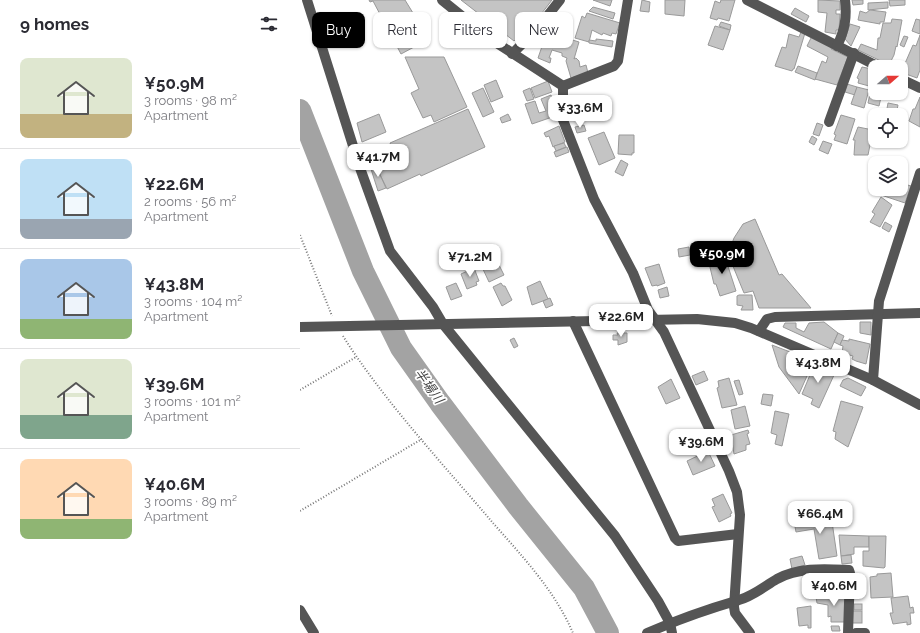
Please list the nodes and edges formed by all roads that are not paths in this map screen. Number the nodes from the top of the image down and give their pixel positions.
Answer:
1 (307, 0) edge
2 (442, 0) edge
3 (560, 0) edge
4 (628, 0) edge
5 (747, 0) edge
6 (845, 0) edge
7 (837, 46) junction
8 (512, 54) junction
9 (854, 54) junction
10 (868, 61) edge
11 (908, 82) edge
12 (564, 86) junction
13 (920, 88) edge
14 (829, 122) dead end
15 (920, 173) edge
16 (920, 313) edge
17 (877, 315) junction
18 (654, 319) junction
19 (573, 321) junction
20 (439, 324) junction
21 (300, 327) edge
22 (759, 331) junction
23 (873, 380) junction
24 (920, 405) edge
25 (738, 534) junction
26 (733, 601) junction
27 (300, 610) edge
28 (668, 628) edge
29 (314, 633) edge
30 (647, 633) edge
31 (750, 633) edge
32 (848, 633) edge
33 (856, 633) edge
34 (865, 633) edge

1 - 20 street
2 - 8 street
3 - 8 street
4 - 12 street
5 - 7 street
6 - 7 street
7 - 9 street
8 - 12 street
9 - 10 street
9 - 14 street
11 - 13 street
12 - 18 street
15 - 17 street
16 - 17 street
17 - 22 street
17 - 23 street
18 - 19 street
18 - 22 street
18 - 25 street
19 - 20 street
19 - 25 street
20 - 21 street
20 - 28 street
22 - 23 street
23 - 24 street
25 - 26 street
26 - 28 street
26 - 31 street
26 - 32 street
27 - 29 street
28 - 30 street
33 - 34 street

